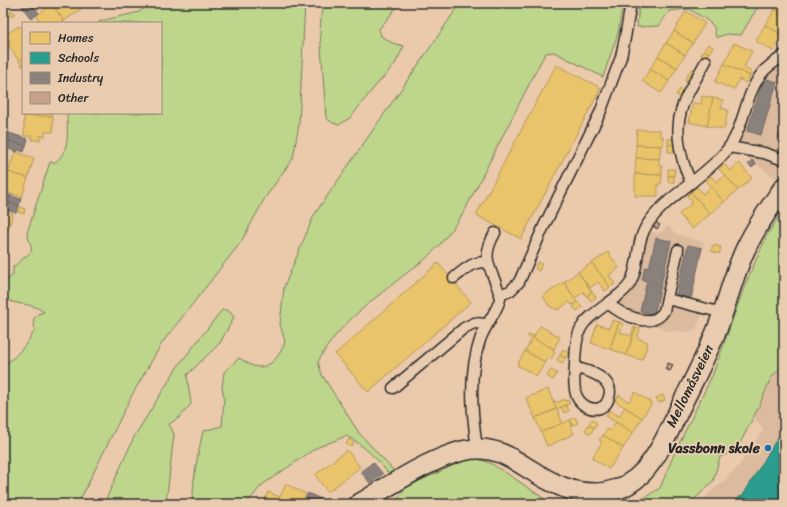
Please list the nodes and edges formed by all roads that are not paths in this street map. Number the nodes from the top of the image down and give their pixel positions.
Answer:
1 (630, 3) edge
2 (784, 56) edge
3 (706, 61) dead end
4 (730, 147) junction
5 (784, 160) edge
6 (691, 183) junction
7 (784, 187) edge
8 (495, 233) dead end
9 (678, 250) dead end
10 (487, 262) junction
11 (454, 278) dead end
12 (499, 295) junction
13 (667, 299) junction
14 (608, 303) junction
15 (723, 313) junction
16 (487, 324) junction
17 (575, 368) dead end
18 (393, 388) dead end
19 (477, 448) junction
20 (359, 504) edge

1 - 12 lane
2 - 4 lane
3 - 6 lane
4 - 5 lane
4 - 6 lane
6 - 14 lane
7 - 15 street, Mellomåsveien
8 - 10 lane
9 - 13 lane
10 - 11 lane
10 - 12 lane
12 - 16 lane
13 - 14 lane
13 - 15 lane
14 - 17 lane
15 - 19 street, Mellomåsveien
16 - 18 lane
16 - 19 lane
19 - 20 street, Mellomåsveien

